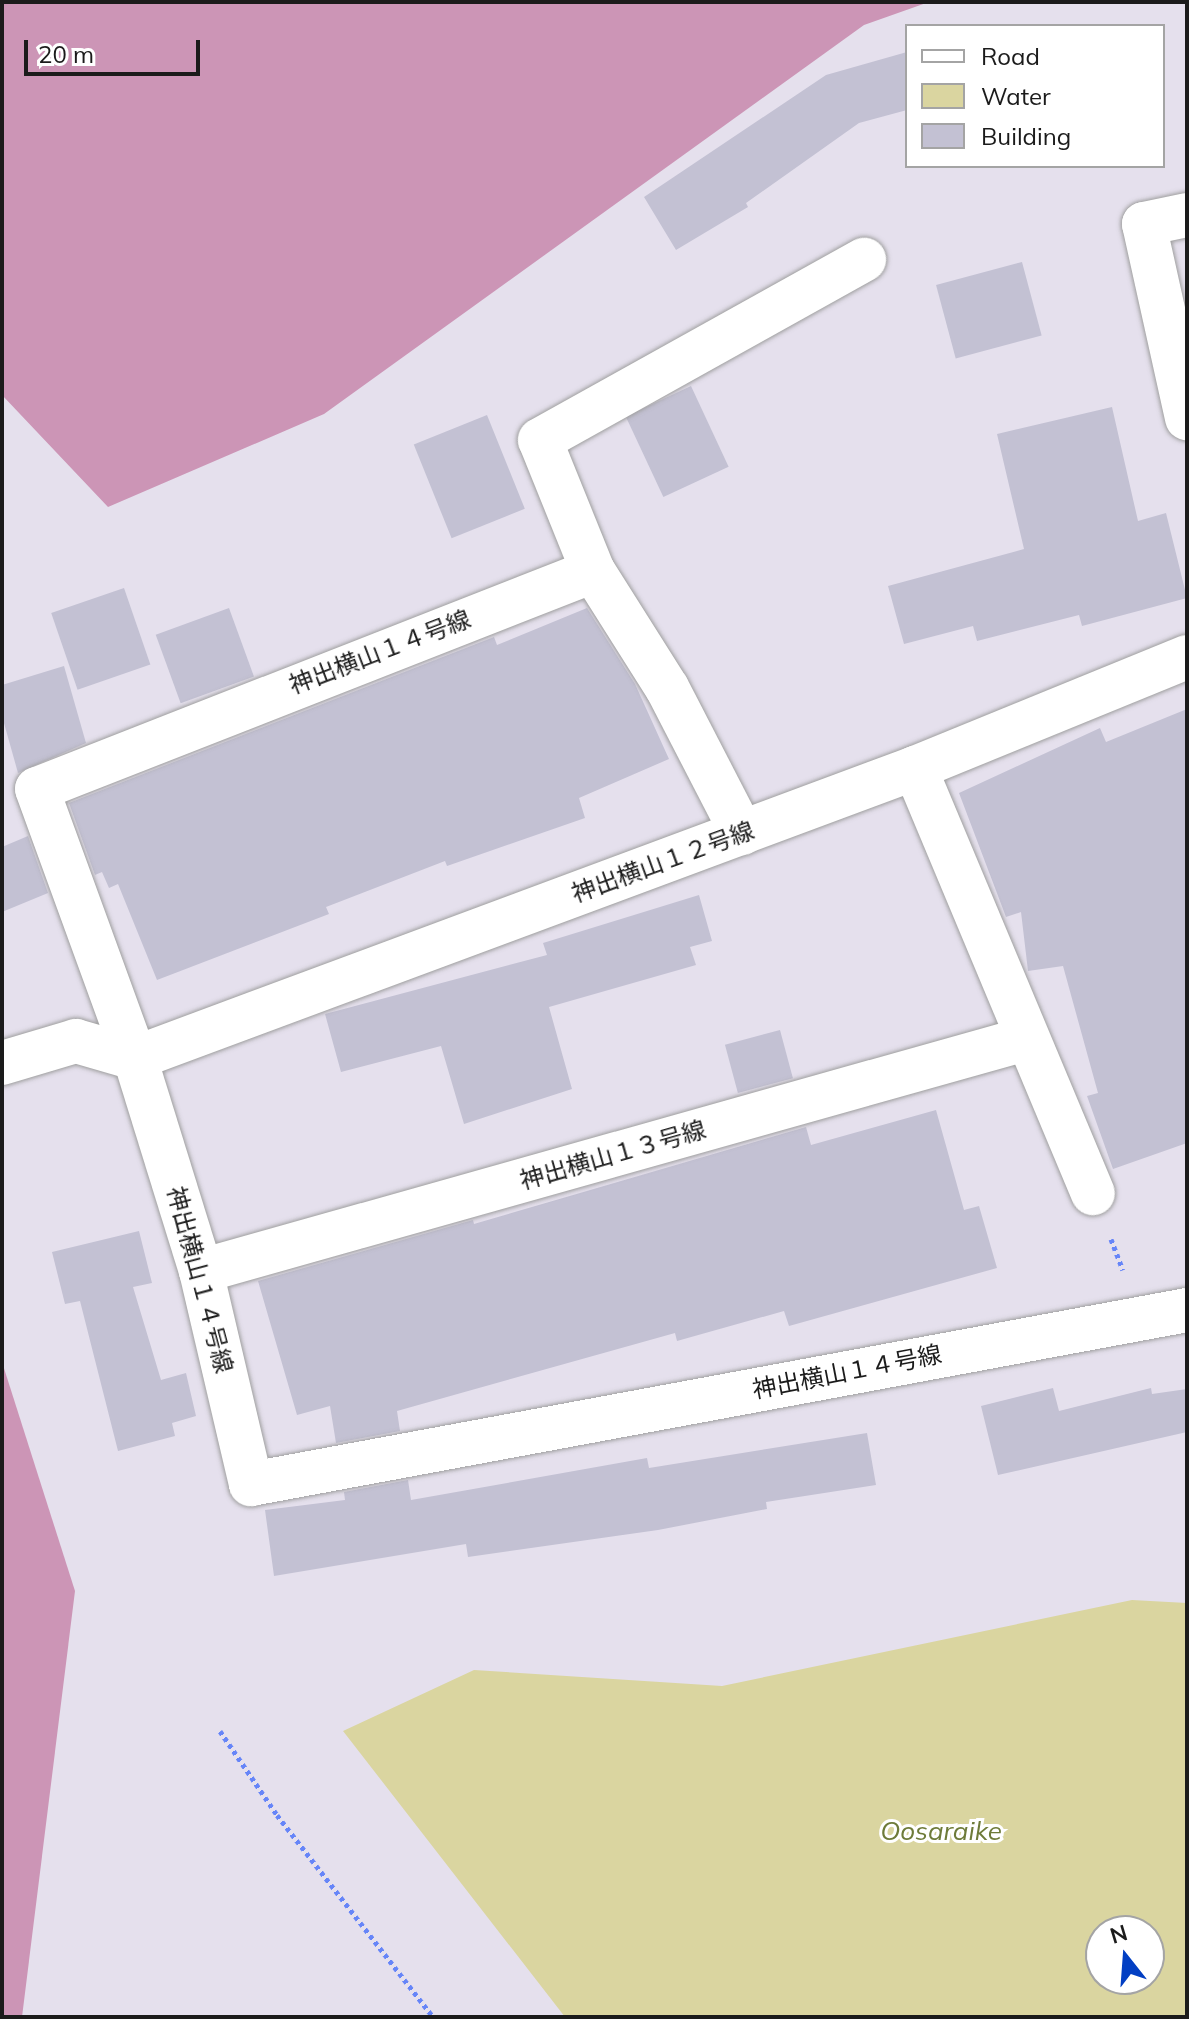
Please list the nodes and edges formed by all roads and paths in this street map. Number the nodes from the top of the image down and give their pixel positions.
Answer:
1 (1187, 215) edge
2 (864, 260) dead end
3 (1187, 418) edge
4 (593, 571) junction
5 (1187, 657) edge
6 (915, 768) junction
7 (742, 833) junction
8 (1025, 1039) junction
9 (135, 1058) junction
10 (2, 1063) edge
11 (1093, 1193) joint
12 (201, 1271) junction
13 (1187, 1310) edge
14 (1141, 1317) junction
15 (220, 1731) dead end
16 (433, 2017) edge

1 - 3 street
2 - 4 street
4 - 7 street
4 - 9 street, 神出横山１４号線
5 - 6 street, 神出横山１２号線
6 - 7 street, 神出横山１２号線
6 - 8 street
7 - 9 street, 神出横山１２号線
8 - 11 street
8 - 12 street, 神出横山１３号線
9 - 10 street
9 - 12 street, 神出横山１４号線
11 - 14 path
12 - 14 street, 神出横山１４号線
13 - 14 street, 神出横山１４号線
15 - 16 path

